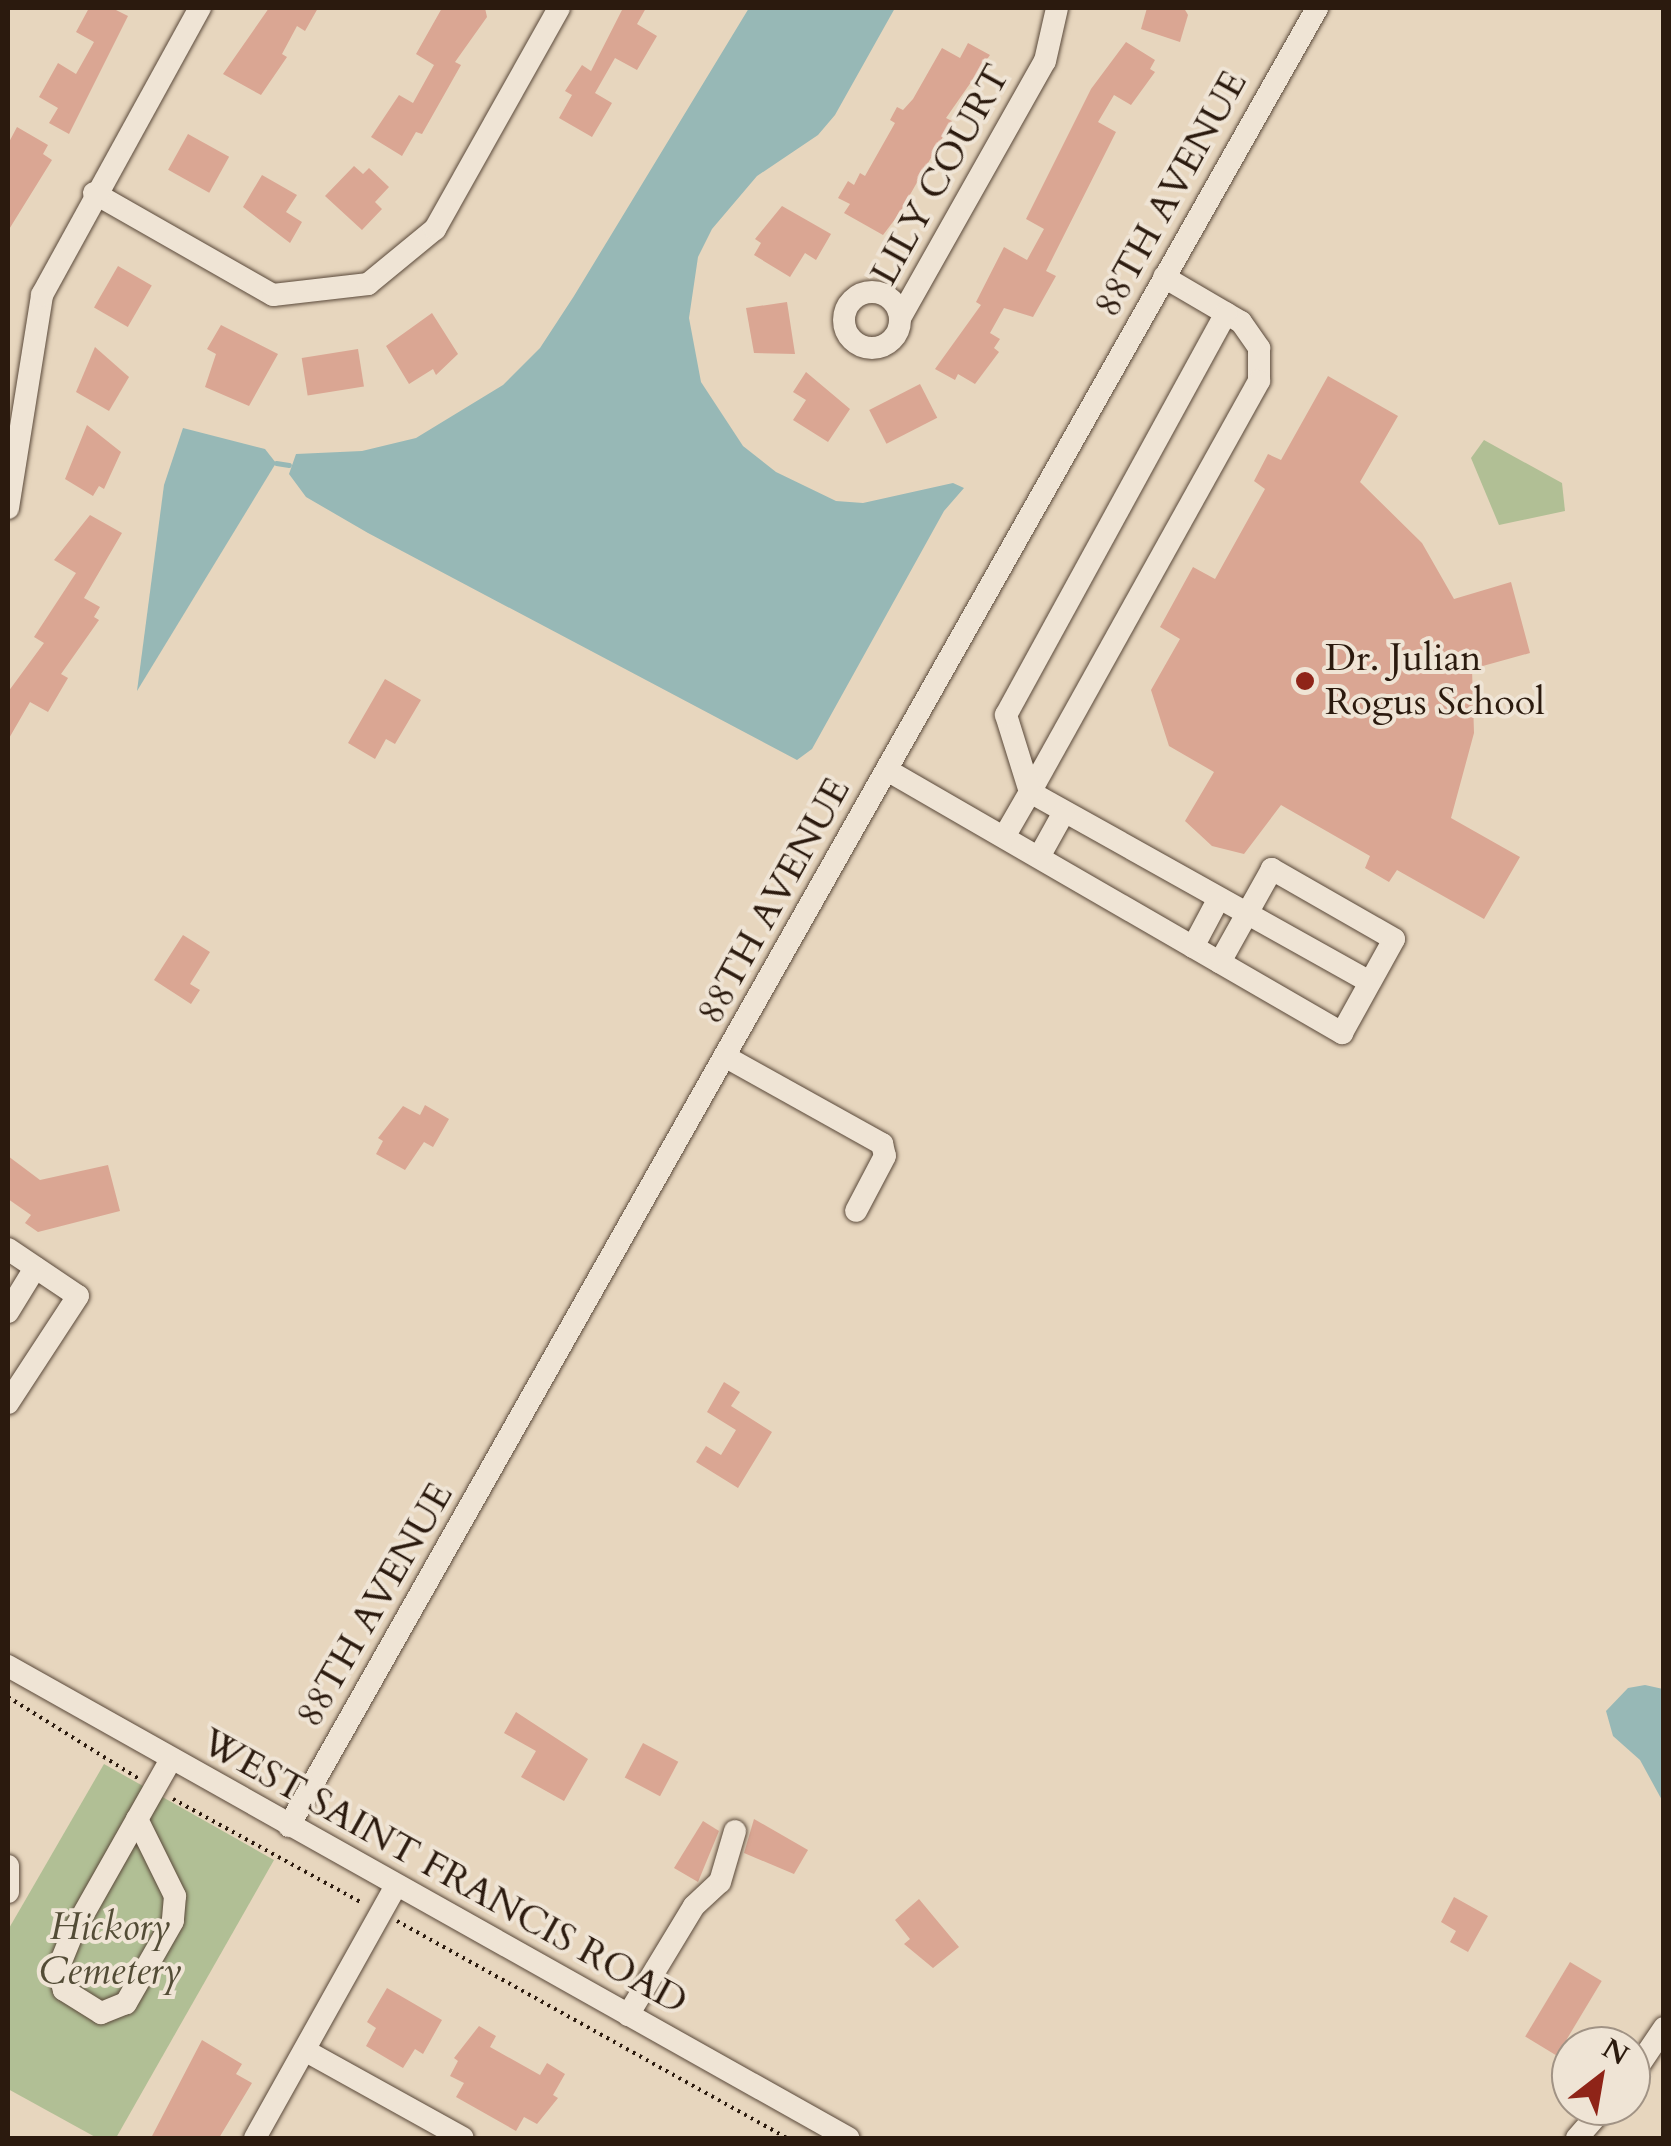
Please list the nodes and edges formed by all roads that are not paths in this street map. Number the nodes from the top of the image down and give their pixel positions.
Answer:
1 (200, 8) edge
2 (559, 8) edge
3 (1057, 8) edge
4 (1317, 8) edge
5 (94, 193) junction
6 (1164, 277) junction
7 (1226, 313) junction
8 (900, 318) dead end
9 (8, 508) edge
10 (887, 770) junction
11 (1030, 792) junction
12 (1064, 812) junction
13 (1004, 837) junction
14 (1038, 857) junction
15 (1218, 900) junction
16 (1246, 916) junction
17 (1193, 947) junction
18 (1220, 962) junction
19 (1370, 982) junction
20 (726, 1057) junction
21 (856, 1211) dead end
22 (8, 1249) edge
23 (36, 1268) junction
24 (10, 1303) edge
25 (8, 1402) edge
26 (8, 1666) edge
27 (170, 1759) junction
28 (137, 1819) junction
29 (289, 1826) junction
30 (735, 1831) dead end
31 (8, 1866) edge
32 (396, 1886) junction
33 (8, 1892) edge
34 (628, 2015) junction
35 (306, 2051) junction
36 (255, 2138) edge
37 (462, 2138) edge
38 (848, 2138) edge

1 - 5 street
2 - 5 street
3 - 8 street, LILY COURT
4 - 6 street, 88TH AVENUE
5 - 9 street
6 - 7 street
6 - 10 street, 88TH AVENUE
7 - 11 street
7 - 11 street
10 - 13 street
10 - 20 street, 88TH AVENUE
11 - 12 street
11 - 13 street
12 - 14 street
12 - 15 street
13 - 14 street
14 - 17 street
15 - 16 street
15 - 17 street
16 - 18 street
16 - 19 street
16 - 19 street
17 - 18 street
18 - 19 street
20 - 21 street
20 - 29 street, 88TH AVENUE
22 - 23 street
23 - 24 street
23 - 25 street
26 - 27 street, WEST SAINT FRANCIS ROAD
27 - 28 street
27 - 29 street, WEST SAINT FRANCIS ROAD
28 - 28 street
29 - 32 street, WEST SAINT FRANCIS ROAD
30 - 34 street
31 - 33 street
32 - 34 street, WEST SAINT FRANCIS ROAD
32 - 35 street
34 - 38 street, WEST SAINT FRANCIS ROAD
35 - 36 street
35 - 37 street

